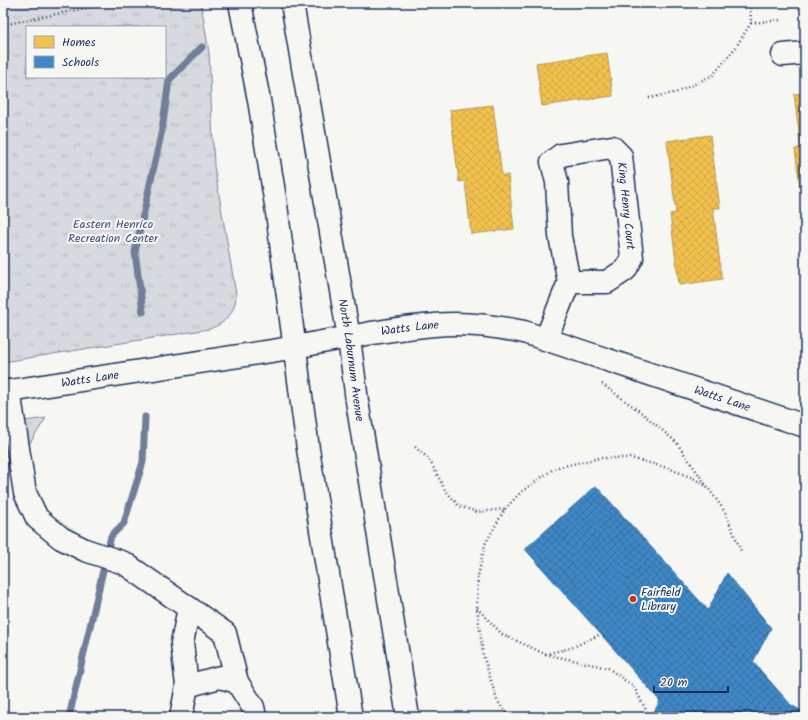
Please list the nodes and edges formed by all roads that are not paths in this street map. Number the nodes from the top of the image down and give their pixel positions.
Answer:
1 (240, 3) edge
2 (292, 3) edge
3 (805, 53) edge
4 (783, 55) dead end
5 (569, 282) junction
6 (349, 338) junction
7 (546, 339) junction
8 (294, 347) junction
9 (6, 392) edge
10 (805, 426) edge
11 (190, 608) junction
12 (237, 682) junction
13 (187, 686) junction
14 (181, 717) edge
15 (254, 717) edge
16 (351, 717) edge
17 (408, 717) edge

1 - 8 main road
2 - 6 main road, North Laburnum Avenue
3 - 4 main road
5 - 5 main road, King Henry Court
5 - 7 main road
6 - 7 main road, Watts Lane
6 - 8 main road, Watts Lane
6 - 17 main road, North Laburnum Avenue
7 - 10 main road, Watts Lane
8 - 9 main road, Watts Lane
8 - 16 main road
9 - 11 main road
11 - 12 main road
11 - 13 main road
12 - 13 main road
12 - 15 main road
13 - 14 main road

